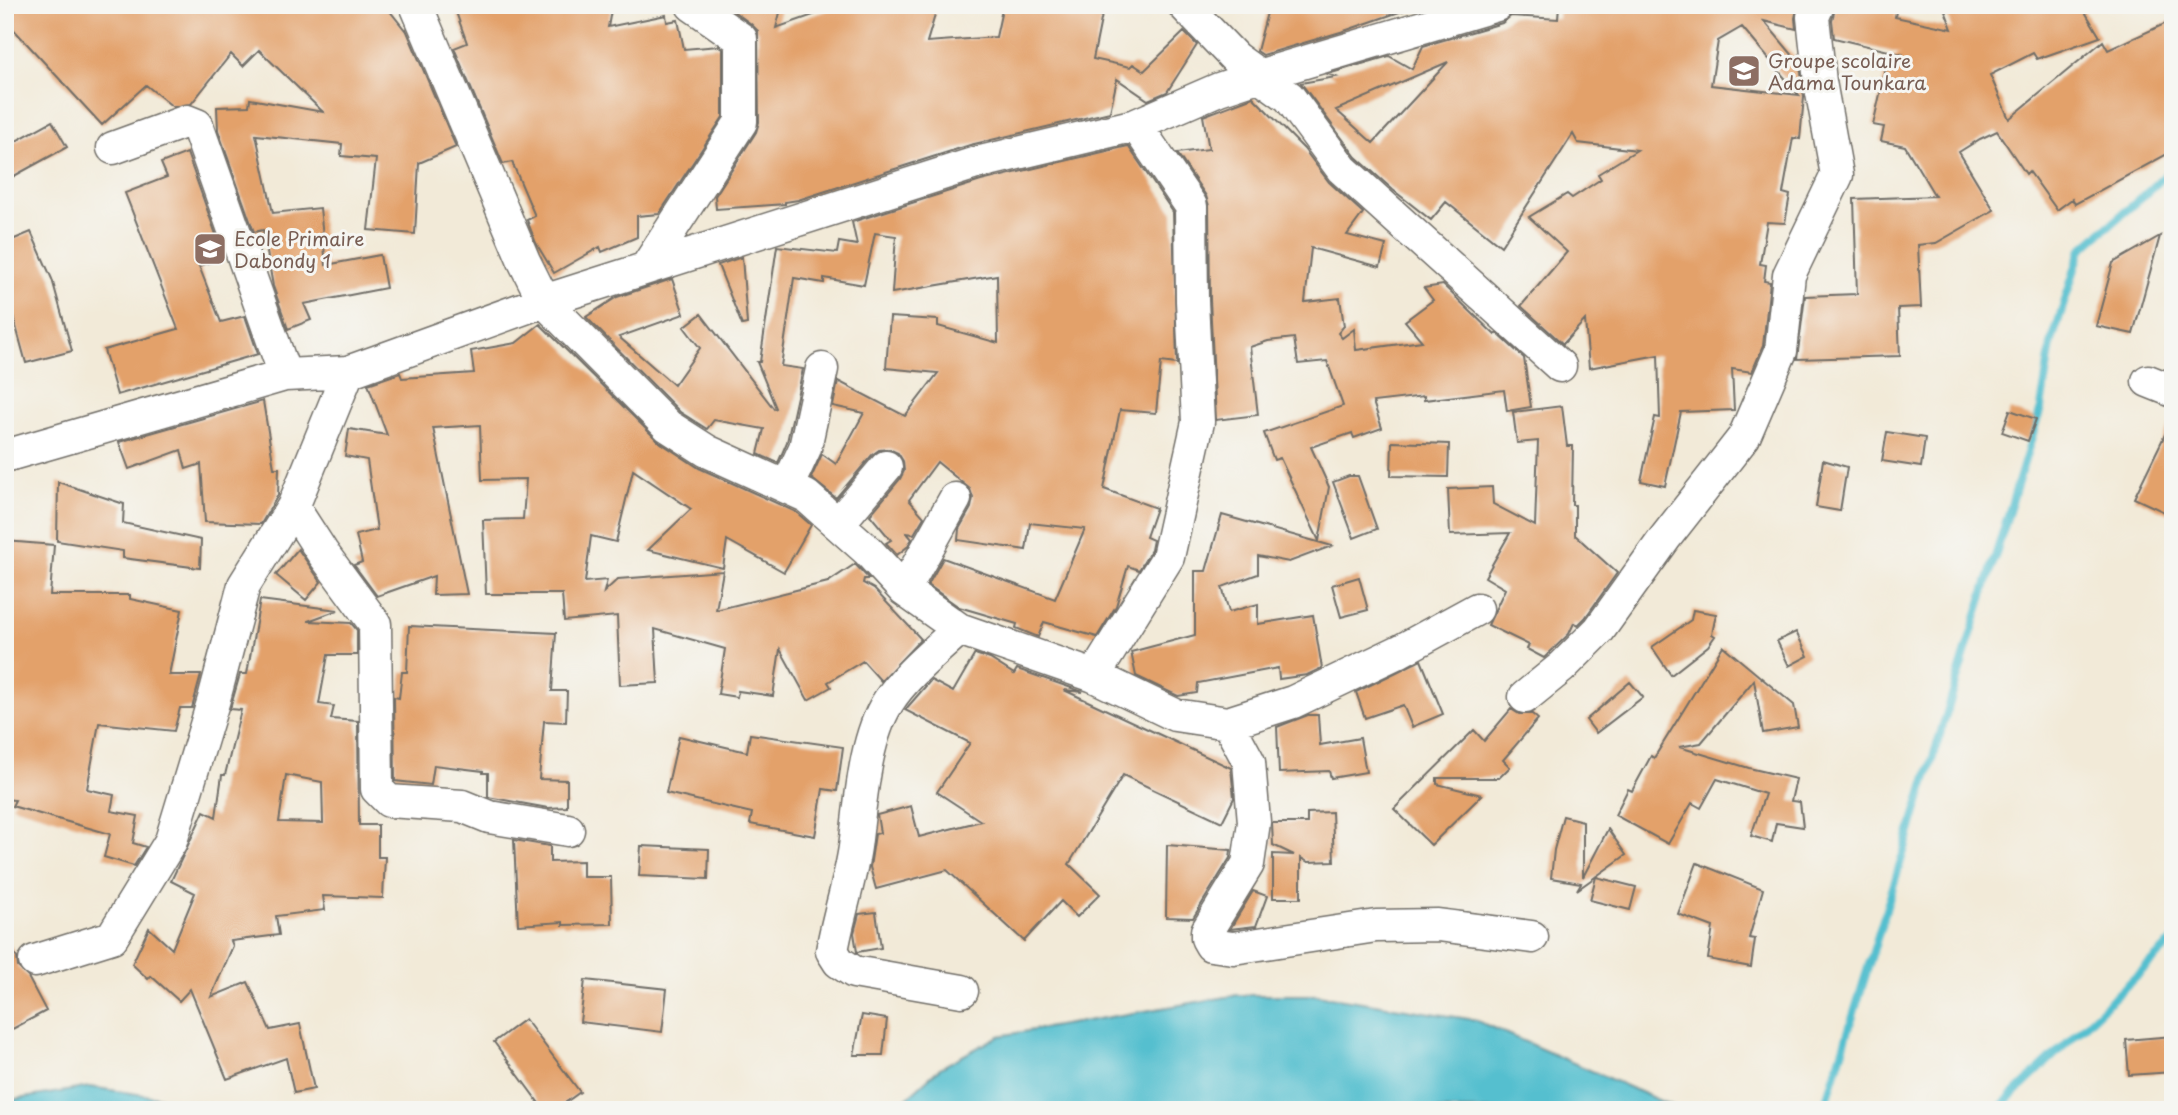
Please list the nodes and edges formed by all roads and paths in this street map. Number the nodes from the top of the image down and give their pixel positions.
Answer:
1 (416, 5) edge
2 (692, 5) edge
3 (1184, 5) edge
4 (1497, 5) edge
5 (1818, 5) edge
6 (1258, 76) junction
7 (1136, 125) junction
8 (113, 148) dead end
9 (646, 268) junction
10 (544, 301) junction
11 (1560, 366) dead end
12 (822, 369) dead end
13 (348, 372) junction
14 (285, 375) junction
15 (5, 456) edge
16 (886, 467) dead end
17 (787, 487) junction
18 (956, 499) dead end
19 (293, 507) junction
20 (838, 524) junction
21 (904, 590) junction
22 (1477, 609) dead end
23 (959, 629) junction
24 (1094, 676) junction
25 (1525, 697) dead end
26 (1227, 723) junction
27 (568, 830) dead end
28 (1532, 937) dead end
29 (35, 961) dead end
30 (962, 991) dead end

1 - 10 street
2 - 9 street
3 - 6 street
4 - 6 street
5 - 25 street
6 - 7 street
6 - 11 street
7 - 9 street
7 - 24 street
8 - 14 street
9 - 10 street
10 - 13 street
10 - 17 street
12 - 17 street
13 - 14 street
13 - 19 street
14 - 15 street
16 - 20 street
17 - 20 street
18 - 21 street
19 - 27 street
19 - 29 street
20 - 21 street
21 - 23 street
22 - 26 street
23 - 24 street
23 - 30 street
24 - 26 street
26 - 28 street

